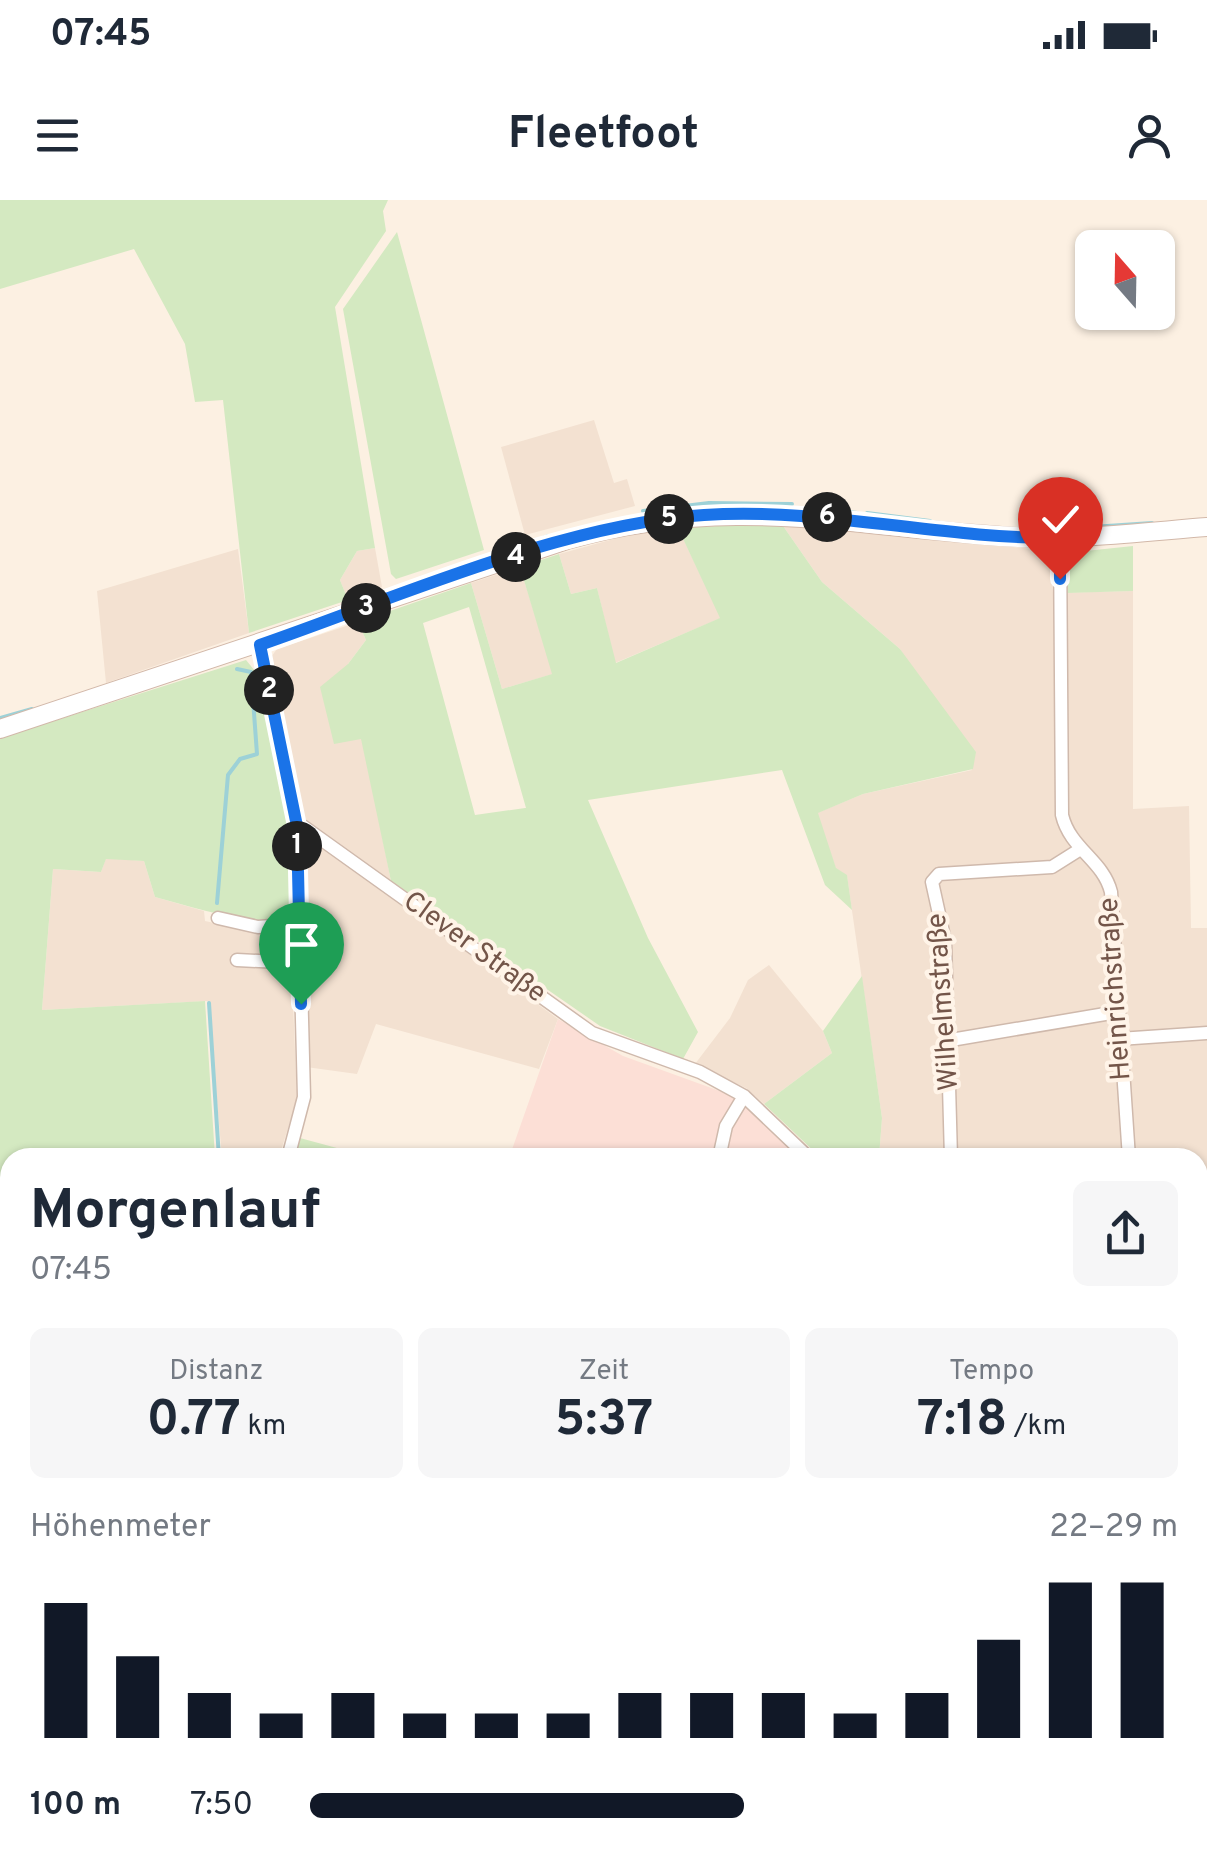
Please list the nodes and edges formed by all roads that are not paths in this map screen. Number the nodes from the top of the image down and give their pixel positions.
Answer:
1 (1207, 527) edge
2 (1060, 538) junction
3 (260, 645) junction
4 (0, 729) edge
5 (297, 826) junction
6 (1079, 850) junction
7 (218, 918) dead end
8 (298, 924) junction
9 (237, 960) dead end
10 (300, 963) junction
11 (1116, 1012) junction
12 (1207, 1034) edge
13 (1119, 1039) junction
14 (950, 1040) junction
15 (744, 1096) junction
16 (291, 1148) edge
17 (721, 1148) edge
18 (799, 1148) edge
19 (951, 1148) edge
20 (1127, 1148) edge

1 - 2 main road
2 - 3 main road
2 - 6 street, Heinrichstraße
3 - 4 main road
3 - 5 street
5 - 8 street
5 - 15 street, Clever Straße
6 - 11 street, Heinrichstraße
6 - 14 street, Wilhelmstraße
7 - 8 street
8 - 10 street
9 - 10 street
10 - 16 street
11 - 13 street, Heinrichstraße
11 - 14 street
12 - 13 street
13 - 20 street, Heinrichstraße
14 - 19 street, Wilhelmstraße
15 - 17 street
15 - 18 street, Clever Straße

